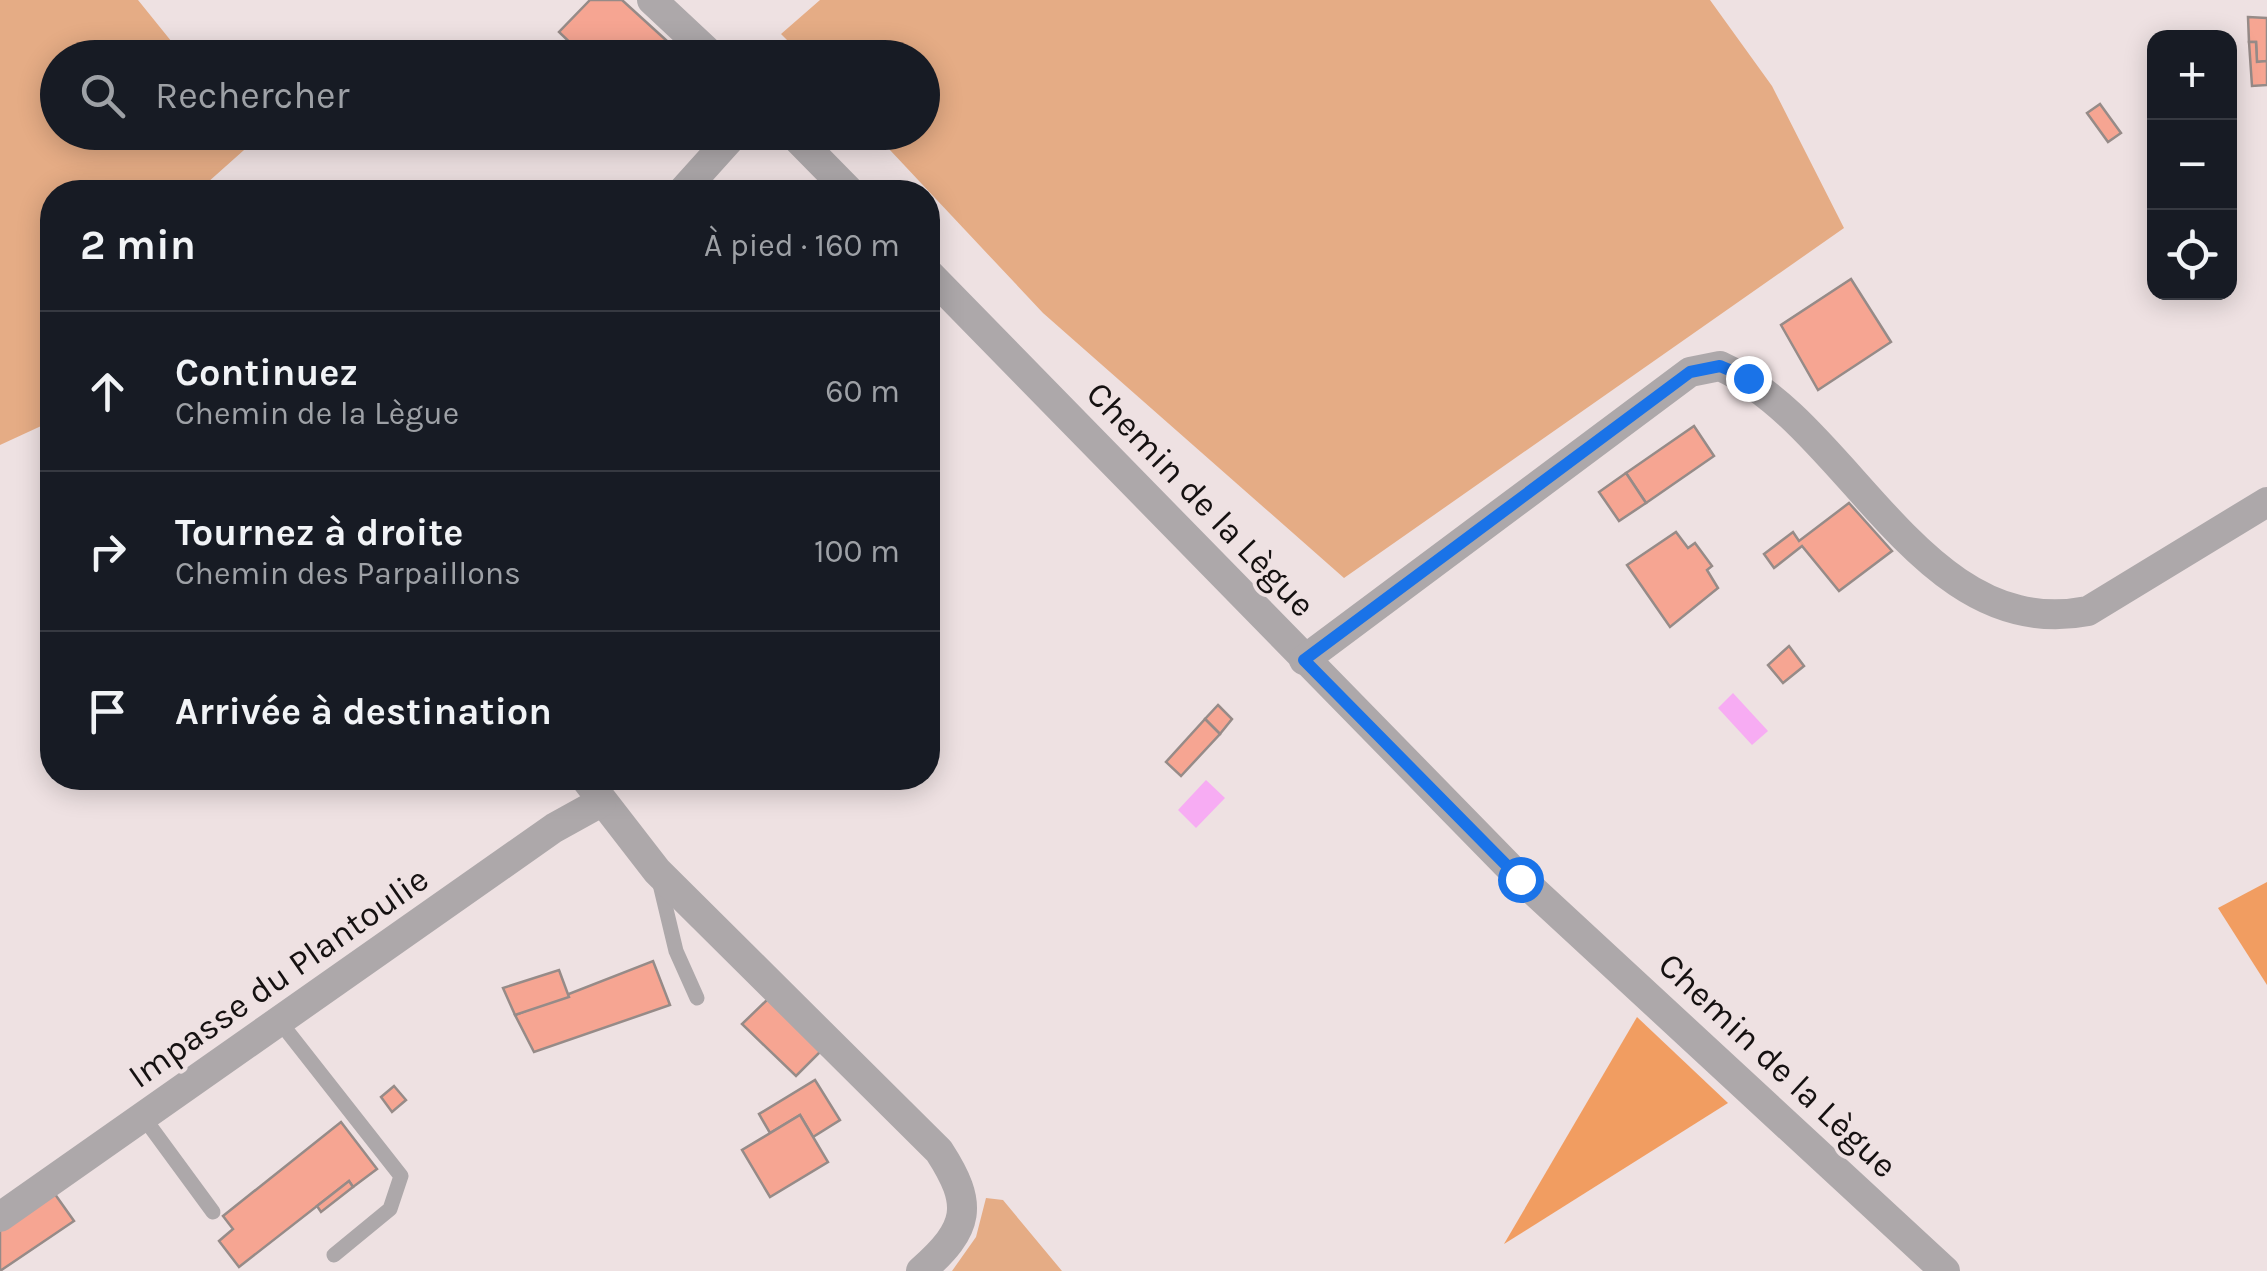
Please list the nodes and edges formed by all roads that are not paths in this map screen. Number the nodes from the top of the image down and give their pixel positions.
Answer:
1 (652, 0) edge
2 (695, 40) edge
3 (720, 150) edge
4 (809, 150) edge
5 (693, 180) edge
6 (838, 180) edge
7 (940, 284) edge
8 (2267, 502) edge
9 (1304, 660) junction
10 (593, 790) edge
11 (657, 871) junction
12 (697, 998) dead end
13 (280, 1022) junction
14 (144, 1118) junction
15 (213, 1212) dead end
16 (0, 1218) edge
17 (334, 1255) dead end
18 (922, 1271) edge
19 (1945, 1271) edge

1 - 2 street
3 - 5 street
4 - 6 street
7 - 9 street, Chemin de la Lègue
8 - 9 street
9 - 19 street, Chemin de la Lègue
10 - 11 street, Impasse du Plantoulie
10 - 13 street, Impasse du Plantoulie
11 - 12 lane
11 - 18 street, Impasse du Plantoulie
13 - 14 street, Impasse du Plantoulie
13 - 17 lane
14 - 15 lane
14 - 16 street, Impasse du Plantoulie

